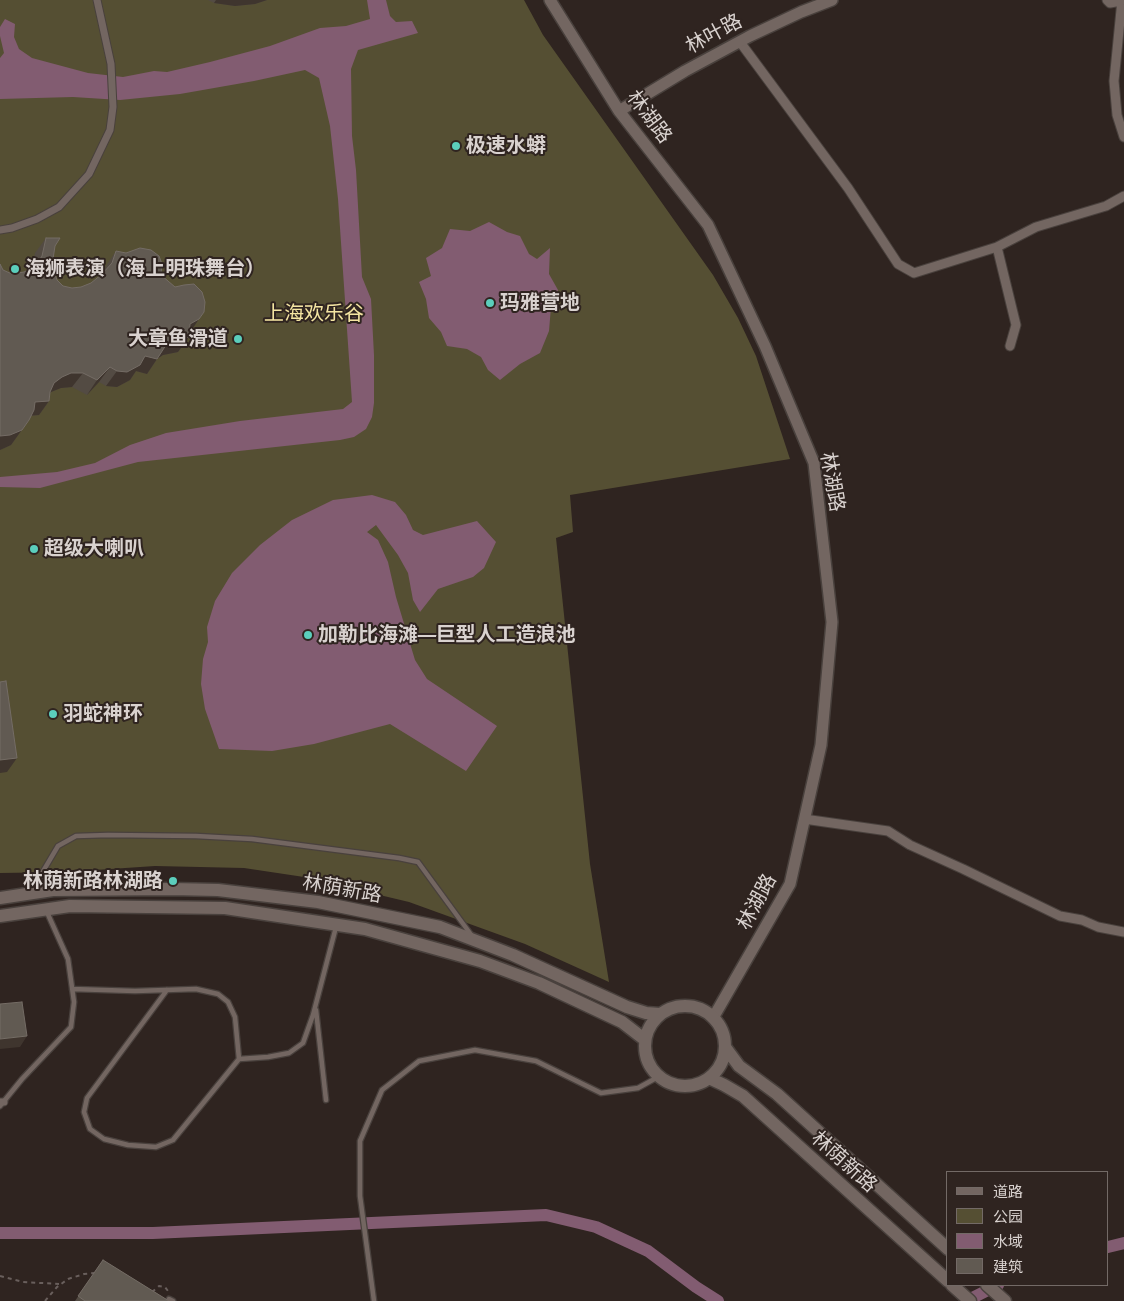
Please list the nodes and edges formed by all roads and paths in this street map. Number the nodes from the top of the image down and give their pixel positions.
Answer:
1 (98, 0) edge
2 (550, 0) edge
3 (832, 0) edge
4 (1107, 0) edge
5 (1121, 1) edge
6 (740, 42) junction
7 (619, 111) junction
8 (1124, 137) edge
9 (1124, 196) edge
10 (0, 230) edge
11 (997, 247) junction
12 (1010, 346) dead end
13 (804, 819) junction
14 (30, 894) junction
15 (0, 898) edge
16 (46, 909) junction
17 (0, 916) edge
18 (337, 924) junction
19 (1124, 932) edge
20 (476, 941) junction
21 (72, 989) junction
22 (167, 990) junction
23 (315, 1006) junction
24 (660, 1014) junction
25 (713, 1018) junction
26 (644, 1039) junction
27 (725, 1047) junction
28 (239, 1059) junction
29 (658, 1077) junction
30 (709, 1078) junction
31 (326, 1100) dead end
32 (1, 1103) edge
33 (946, 1247) edge
34 (98, 1273) edge
35 (0, 1276) edge
36 (946, 1279) edge
37 (61, 1284) junction
38 (953, 1286) edge
39 (988, 1286) edge
40 (167, 1289) dead end
41 (151, 1295) edge
42 (45, 1301) edge
43 (374, 1301) edge
44 (970, 1301) edge
45 (1005, 1301) edge

1 - 10 street
2 - 7 street, 林湖路
3 - 6 street, 林叶路
4 - 5 street
5 - 8 street
6 - 7 street, 林叶路
6 - 11 street
7 - 13 street, 林湖路
9 - 11 street
11 - 12 street
13 - 19 street
13 - 25 street, 林湖路
14 - 15 main road, 林荫新路
14 - 20 main road, 林荫新路
14 - 20 lane
16 - 17 main road, 林荫新路
16 - 18 main road, 林荫新路
16 - 21 lane
18 - 23 lane
18 - 26 main road, 林荫新路
20 - 24 main road, 林荫新路
21 - 22 lane
21 - 32 lane
22 - 28 lane
22 - 28 lane
23 - 28 lane
23 - 31 lane
24 - 25 main road, 林荫新路
24 - 26 main road
25 - 27 main road, 林荫新路
26 - 29 main road
27 - 30 main road
27 - 33 main road, 林荫新路
29 - 30 main road
29 - 43 lane
30 - 36 main road, 林荫新路
34 - 37 path
35 - 37 path
37 - 42 path
38 - 44 main road
39 - 45 main road
40 - 41 path

